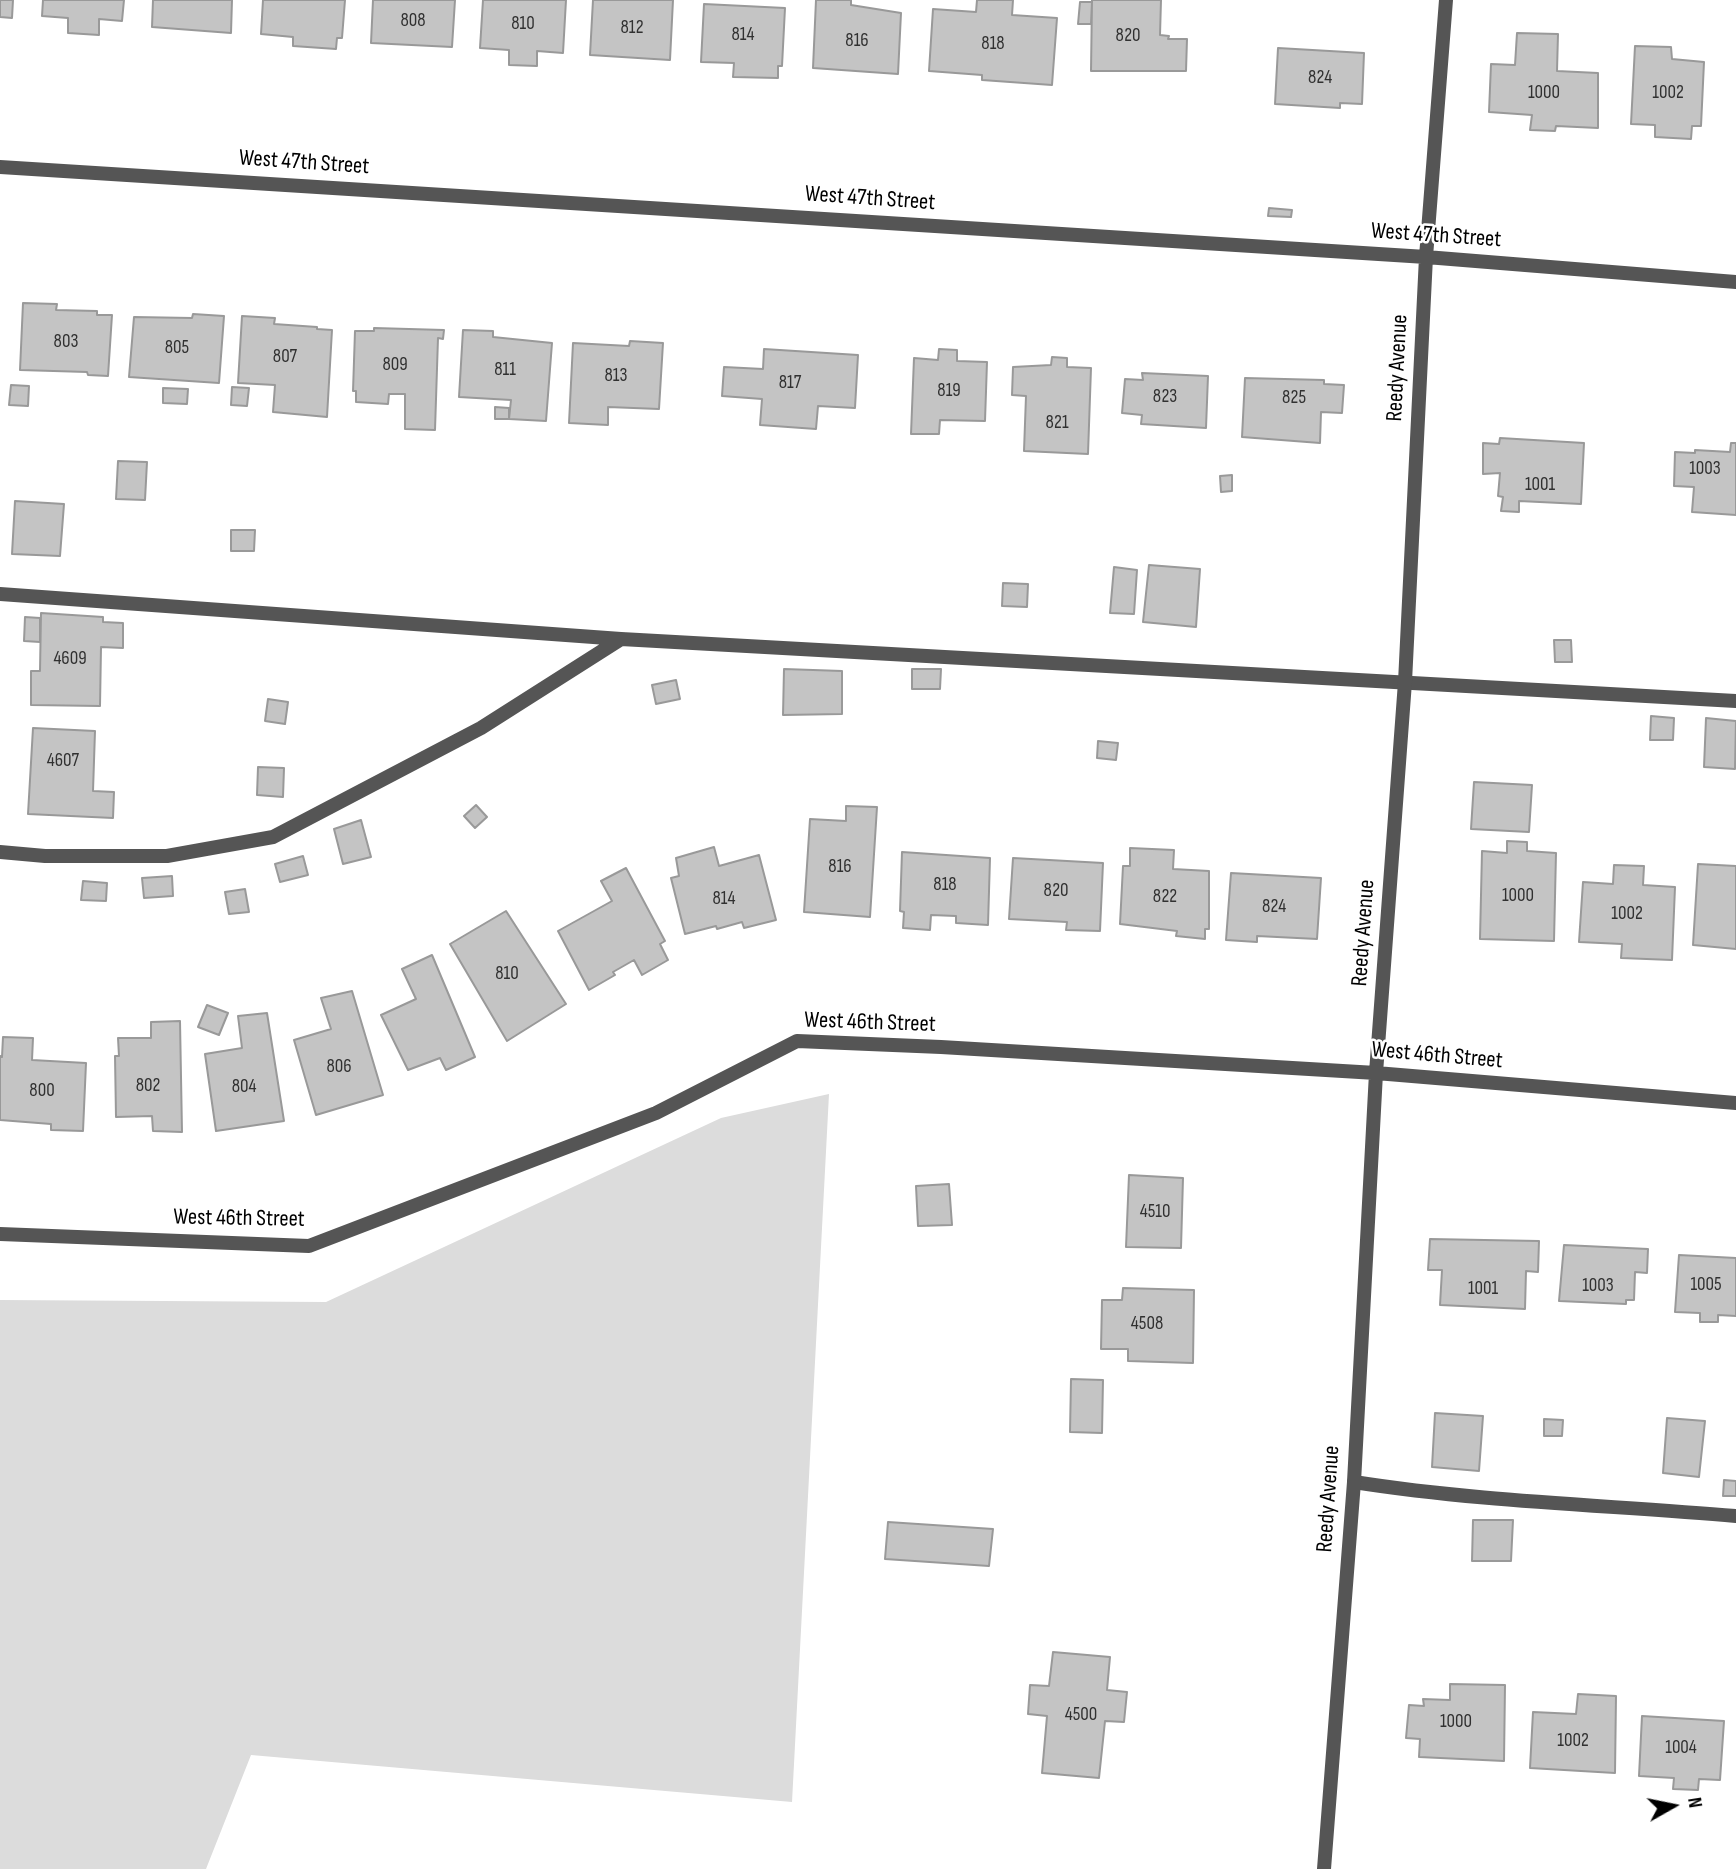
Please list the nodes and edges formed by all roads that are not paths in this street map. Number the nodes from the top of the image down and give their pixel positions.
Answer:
1 (1446, 0) edge
2 (0, 167) edge
3 (1426, 257) junction
4 (1736, 282) edge
5 (0, 594) edge
6 (621, 639) junction
7 (1405, 682) junction
8 (1736, 701) edge
9 (0, 852) edge
10 (1376, 1073) junction
11 (1736, 1103) edge
12 (0, 1234) edge
13 (1354, 1482) junction
14 (1736, 1516) edge
15 (1324, 1869) edge

1 - 3 street, Reedy Avenue
2 - 3 street, West 47th Street
3 - 4 street, West 47th Street
3 - 7 street, Reedy Avenue
5 - 6 street
6 - 7 street
6 - 9 street
7 - 8 street
7 - 10 street, Reedy Avenue
10 - 11 street, West 46th Street
10 - 12 street, West 46th Street
10 - 13 street, Reedy Avenue
13 - 14 street
13 - 15 street, Reedy Avenue

